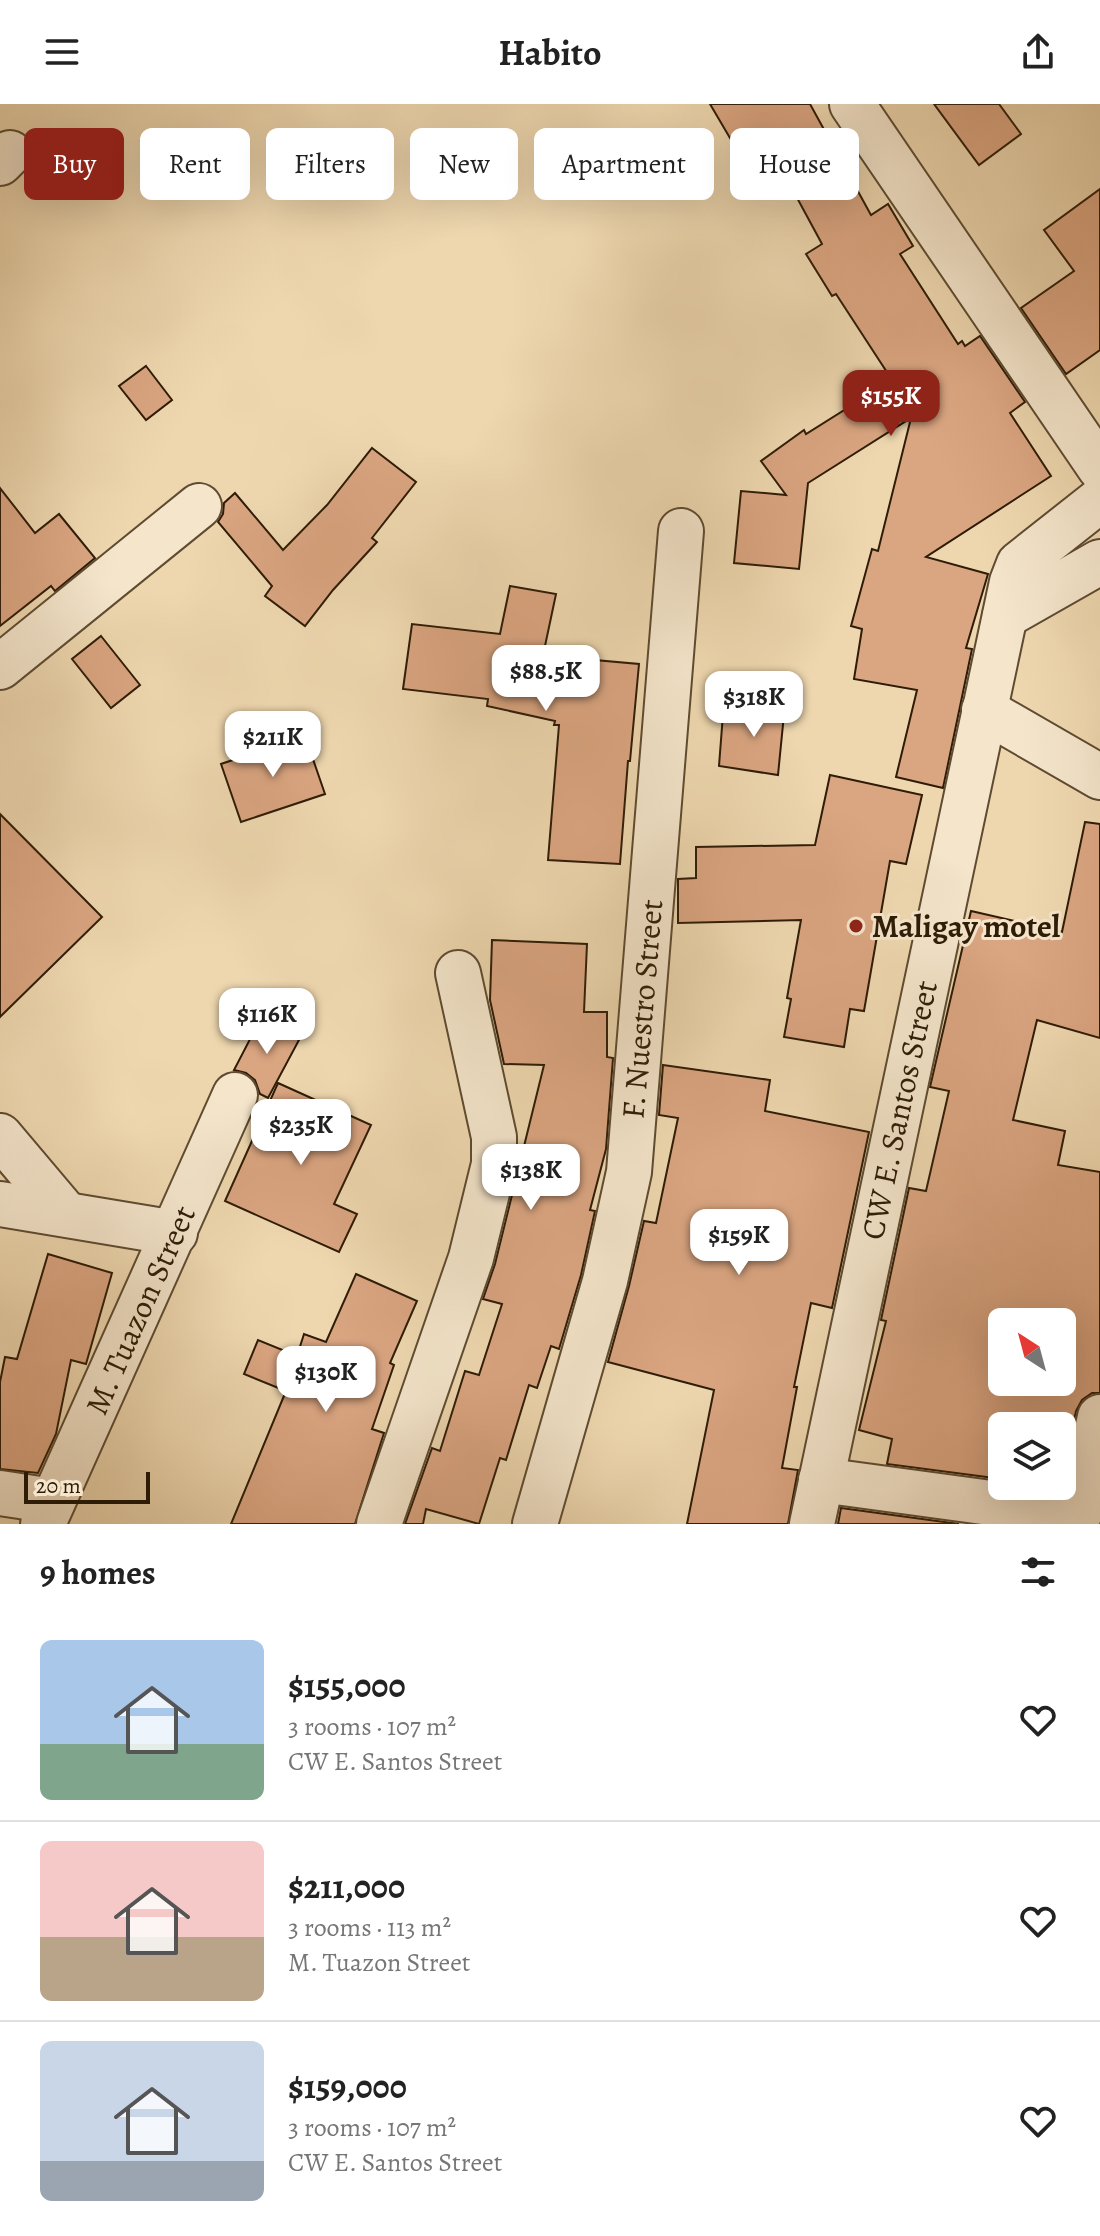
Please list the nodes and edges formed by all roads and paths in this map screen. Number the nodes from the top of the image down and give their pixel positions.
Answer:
1 (852, 104) edge
2 (1100, 468) edge
3 (1100, 500) edge
4 (199, 506) dead end
5 (681, 531) dead end
6 (1100, 562) edge
7 (1005, 616) junction
8 (0, 667) edge
9 (984, 710) junction
10 (1100, 777) edge
11 (458, 973) dead end
12 (235, 1095) dead end
13 (0, 1136) edge
14 (0, 1204) edge
15 (65, 1213) junction
16 (175, 1233) junction
17 (1100, 1417) edge
18 (821, 1480) junction
19 (0, 1493) edge
20 (48, 1512) edge
21 (1078, 1519) edge
22 (379, 1524) edge
23 (535, 1524) edge
24 (812, 1524) edge

1 - 2 street
3 - 7 street, CW E. Santos Street
4 - 8 street
5 - 23 street, F. Nuestro Street
6 - 7 street
7 - 9 street, CW E. Santos Street
9 - 10 street
9 - 18 street, CW E. Santos Street
11 - 22 street
12 - 16 street, M. Tuazon Street
13 - 15 street
14 - 15 street
15 - 16 street
16 - 20 street, M. Tuazon Street
17 - 21 street
18 - 21 street
18 - 24 street, CW E. Santos Street
19 - 20 street

